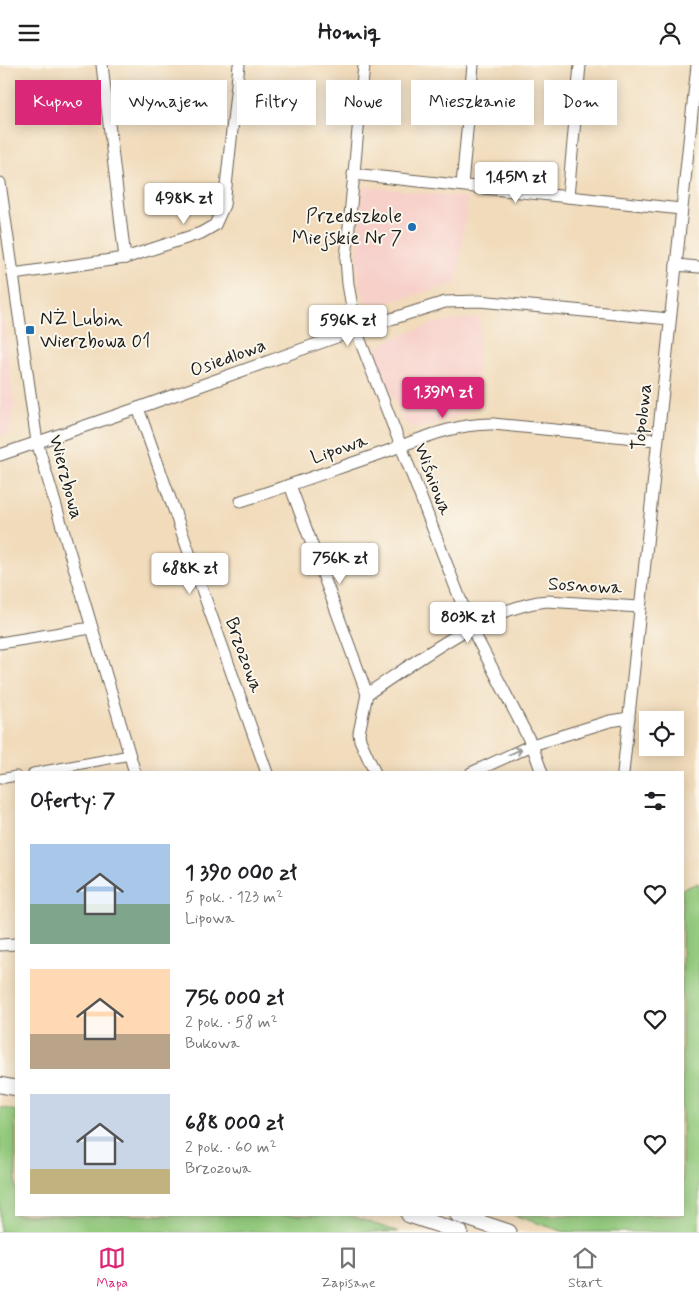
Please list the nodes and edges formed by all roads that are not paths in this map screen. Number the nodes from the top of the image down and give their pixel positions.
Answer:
1 (102, 65) edge
2 (239, 65) edge
3 (364, 65) edge
4 (474, 65) edge
5 (580, 65) edge
6 (697, 65) edge
7 (353, 174) junction
8 (0, 183) edge
9 (462, 185) junction
10 (568, 197) junction
11 (682, 209) junction
12 (125, 258) junction
13 (676, 265) junction
14 (699, 267) edge
15 (13, 274) junction
16 (669, 319) junction
17 (356, 330) junction
18 (138, 408) junction
19 (656, 440) junction
20 (37, 442) junction
21 (401, 446) junction
22 (0, 455) edge
23 (290, 485) junction
24 (241, 501) dead end
25 (639, 607) junction
26 (91, 627) junction
27 (471, 627) junction
28 (0, 643) edge
29 (367, 694) junction
30 (629, 718) junction
31 (532, 745) junction
32 (130, 755) junction
33 (44, 771) edge
34 (134, 771) edge
35 (266, 771) edge
36 (374, 771) edge
37 (475, 771) edge
38 (541, 771) edge
39 (623, 771) edge
40 (15, 776) edge
41 (0, 779) edge
42 (15, 944) edge
43 (0, 945) edge
44 (0, 1085) edge
45 (15, 1088) edge
46 (412, 1216) edge
47 (461, 1216) edge
48 (460, 1232) edge
49 (509, 1232) edge

1 - 12 street
2 - 12 street
3 - 7 street, Wiśniowa
4 - 9 street
5 - 10 street
6 - 11 street, Topolowa
7 - 9 street
7 - 17 street, Wiśniowa
8 - 15 street, Wierzbowa
9 - 10 street
10 - 11 street
11 - 13 street, Topolowa
12 - 15 street
13 - 14 street
13 - 16 street, Topolowa
15 - 20 street, Wierzbowa
16 - 17 street, Osiedlowa
16 - 19 street, Topolowa
17 - 18 street, Osiedlowa
17 - 21 street, Wiśniowa
18 - 20 street, Osiedlowa
18 - 35 street, Brzozowa
19 - 21 street, Lipowa
19 - 25 street, Topolowa
20 - 22 street, Osiedlowa
20 - 26 street, Wierzbowa
21 - 23 street, Lipowa
21 - 27 street, Wiśniowa
23 - 24 street, Lipowa
23 - 29 street
25 - 27 street, Sosnowa
25 - 30 street, Topolowa
26 - 28 street
26 - 32 street, Wierzbowa
27 - 29 street, Sosnowa
27 - 31 street, Wiśniowa
29 - 36 street
30 - 31 street
30 - 39 street, Topolowa
37 -> 31 street
31 - 38 street, Wiśniowa
32 - 33 street
32 - 34 street, Wierzbowa
40 - 41 street
42 - 43 street
44 - 45 main road
46 - 48 main road
47 - 49 main road

